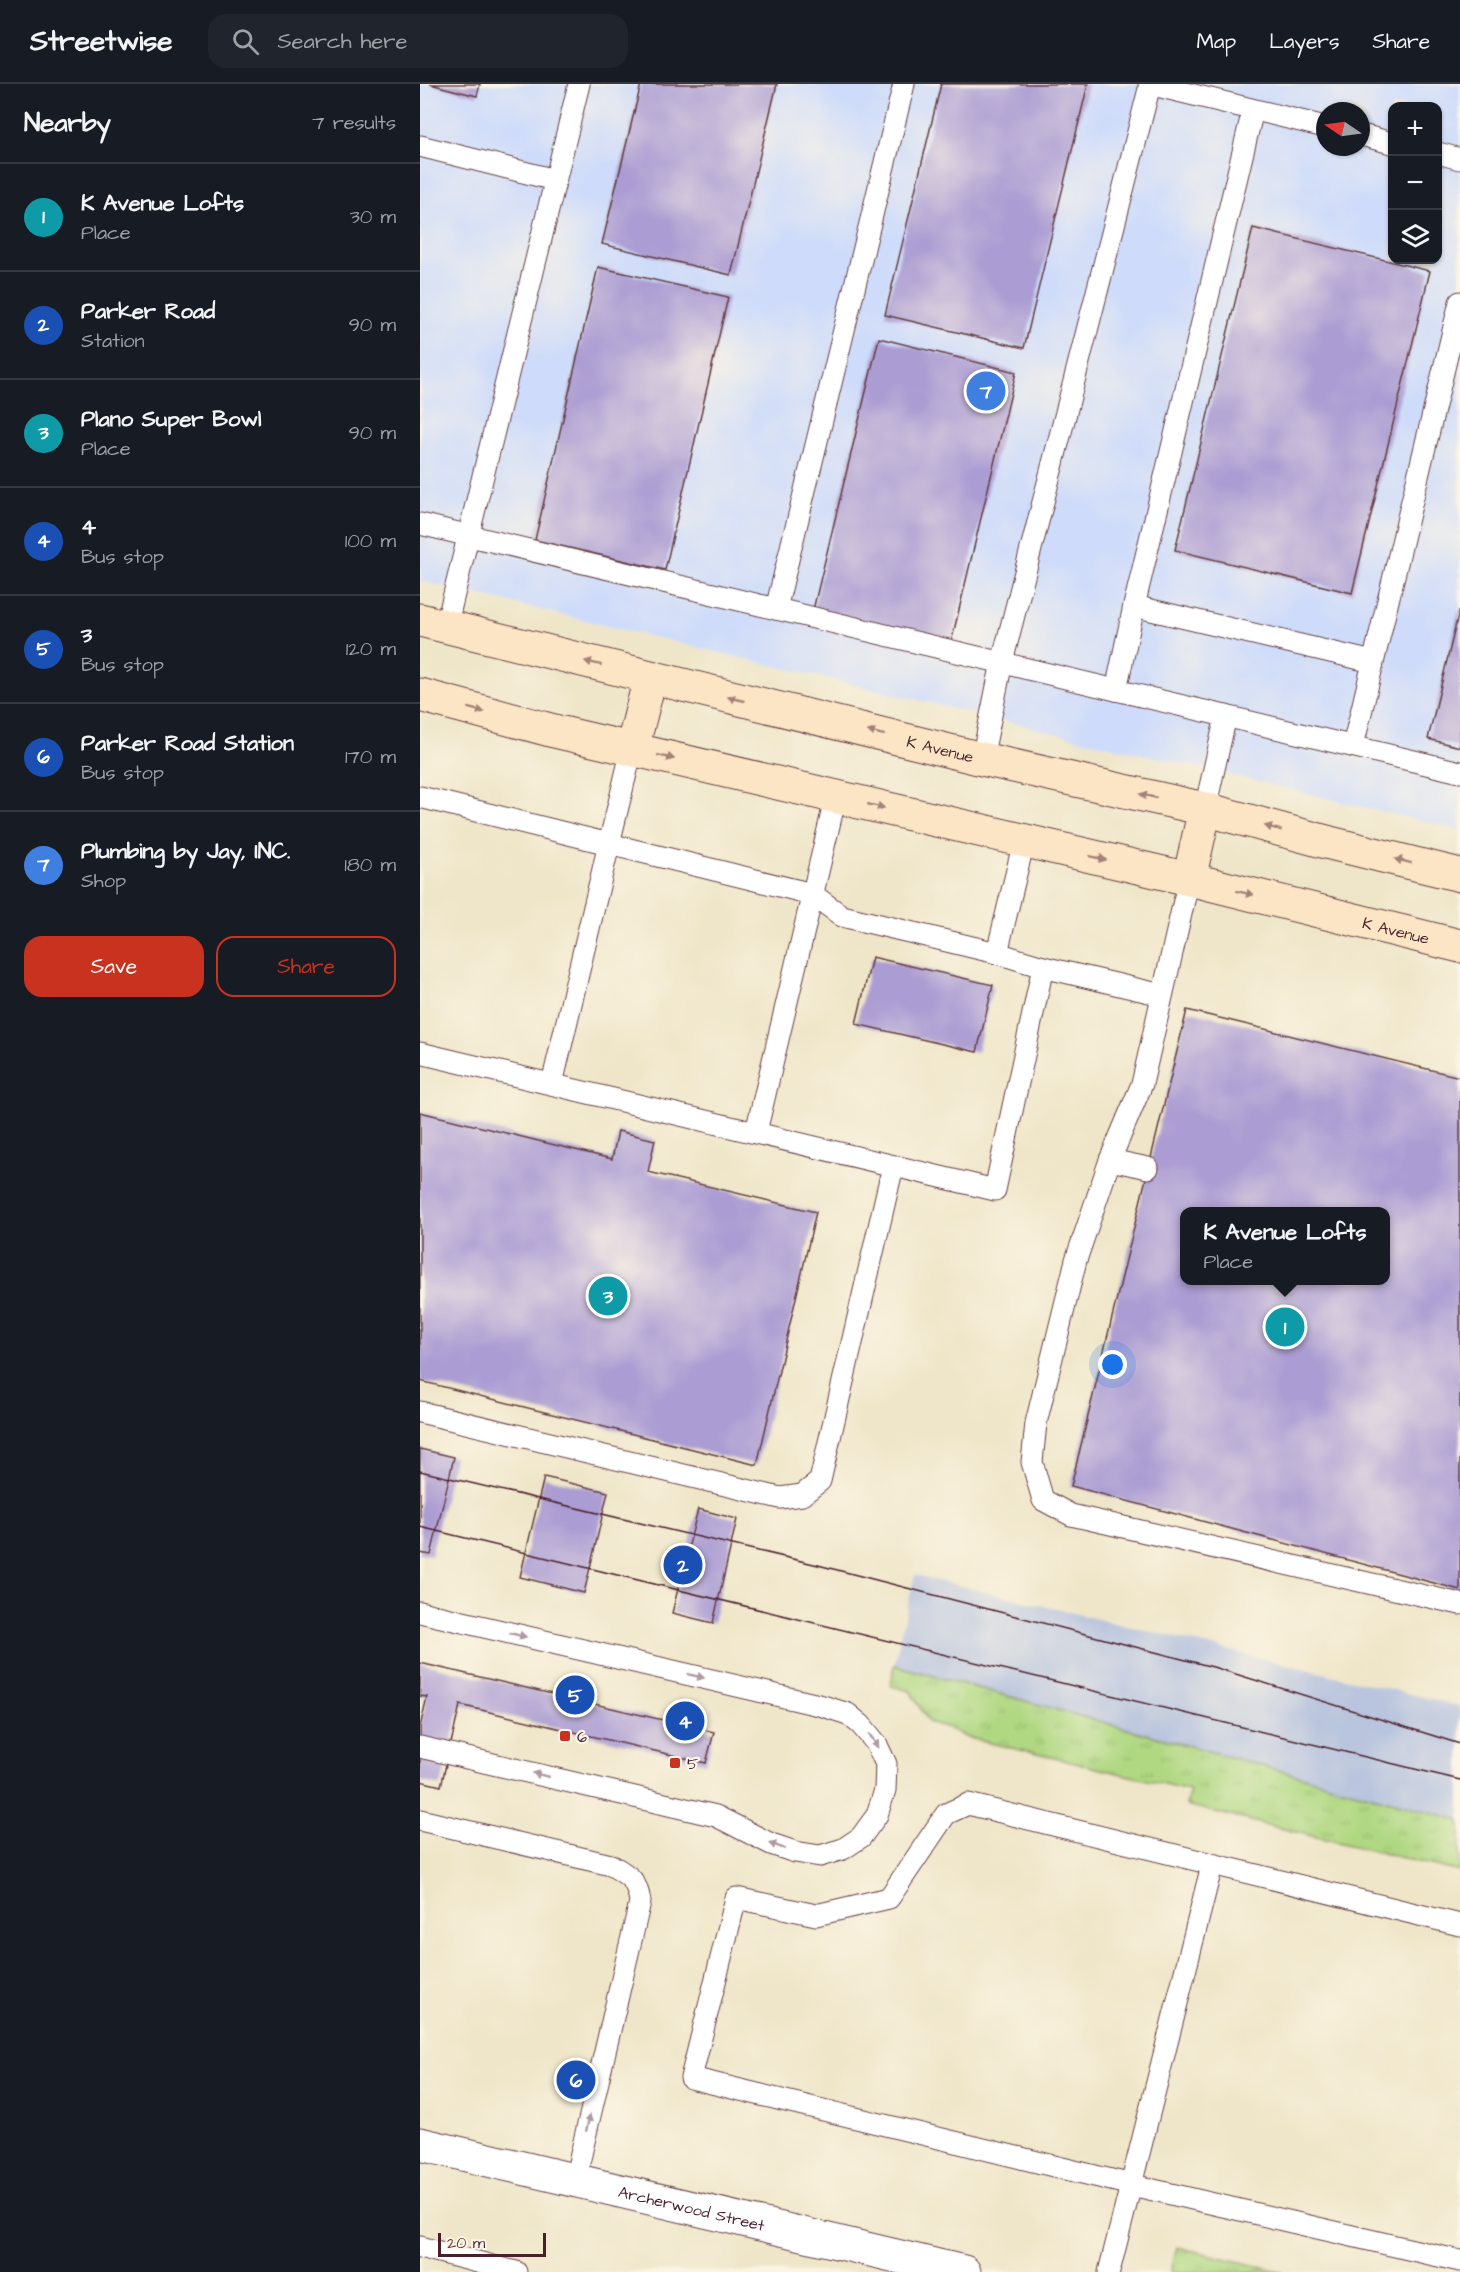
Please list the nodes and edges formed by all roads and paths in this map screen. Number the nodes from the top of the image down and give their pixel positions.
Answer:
1 (579, 84) edge
2 (904, 84) edge
3 (1150, 85) edge
4 (1253, 110) junction
5 (1316, 125) edge
6 (1370, 137) edge
7 (1388, 142) edge
8 (420, 146) edge
9 (1442, 154) edge
10 (1460, 159) edge
11 (555, 180) junction
12 (1460, 302) edge
13 (420, 524) edge
14 (469, 536) junction
15 (1134, 606) junction
16 (776, 609) junction
17 (433, 624) edge
18 (1002, 663) junction
19 (1373, 663) junction
20 (650, 678) junction
21 (1116, 690) junction
22 (420, 695) edge
23 (1226, 716) junction
24 (1353, 746) junction
25 (632, 749) junction
26 (982, 759) junction
27 (1460, 772) edge
28 (836, 796) junction
29 (420, 797) edge
30 (1205, 809) junction
31 (1024, 841) junction
32 (609, 844) junction
33 (1460, 874) edge
34 (1189, 879) junction
35 (812, 894) junction
36 (1460, 946) edge
37 (997, 953) junction
38 (1043, 967) junction
39 (1162, 995) junction
40 (420, 1053) edge
41 (552, 1084) junction
42 (756, 1132) junction
43 (1110, 1160) junction
44 (893, 1166) junction
45 (1148, 1168) dead end
46 (420, 1412) edge
47 (1460, 1604) edge
48 (420, 1612) edge
49 (420, 1747) edge
50 (420, 1820) edge
51 (1212, 1865) junction
52 (1460, 1925) edge
53 (420, 2144) edge
54 (575, 2180) junction
55 (1132, 2185) junction
56 (420, 2247) edge
57 (1460, 2261) edge
58 (516, 2272) edge
59 (964, 2272) edge
60 (1109, 2272) edge

1 - 11 lane
2 - 16 lane
3 - 4 lane
3 - 18 lane
4 - 5 lane
4 - 15 lane
6 - 7 lane
8 - 11 lane
9 - 10 lane
11 - 14 lane
12 - 19 lane
13 - 14 lane
14 - 16 lane
14 - 17 lane
15 - 19 lane
15 - 21 lane
16 - 18 lane
20 -> 17 main road, K Avenue
18 - 21 lane
18 - 26 lane
19 - 24 lane
20 - 25 main road
26 -> 20 main road, K Avenue
21 - 23 lane
22 -> 25 main road, K Avenue
23 - 24 lane
23 - 30 lane
24 - 27 lane
25 -> 28 main road, K Avenue
25 - 32 lane
30 -> 26 main road, K Avenue
28 -> 31 main road, K Avenue
28 - 35 lane
29 - 32 lane
33 -> 30 main road, K Avenue
30 - 34 main road
31 -> 34 main road, K Avenue
31 - 37 lane
32 - 35 lane
32 - 41 lane
34 -> 36 main road, K Avenue
34 - 39 lane
35 - 37 lane
35 - 42 lane
37 - 38 lane
38 - 39 lane
38 - 44 lane
39 - 43 lane
40 - 41 lane
41 - 42 lane
42 - 44 lane
43 - 45 lane
43 - 47 lane
44 - 46 lane
48 -> 49 lane
54 -> 50 lane
51 - 52 lane
51 - 55 lane
51 - 55 lane
53 - 54 street, Archerwood Street
54 - 59 street, Archerwood Street
55 - 57 lane
55 - 60 lane
56 - 58 lane

